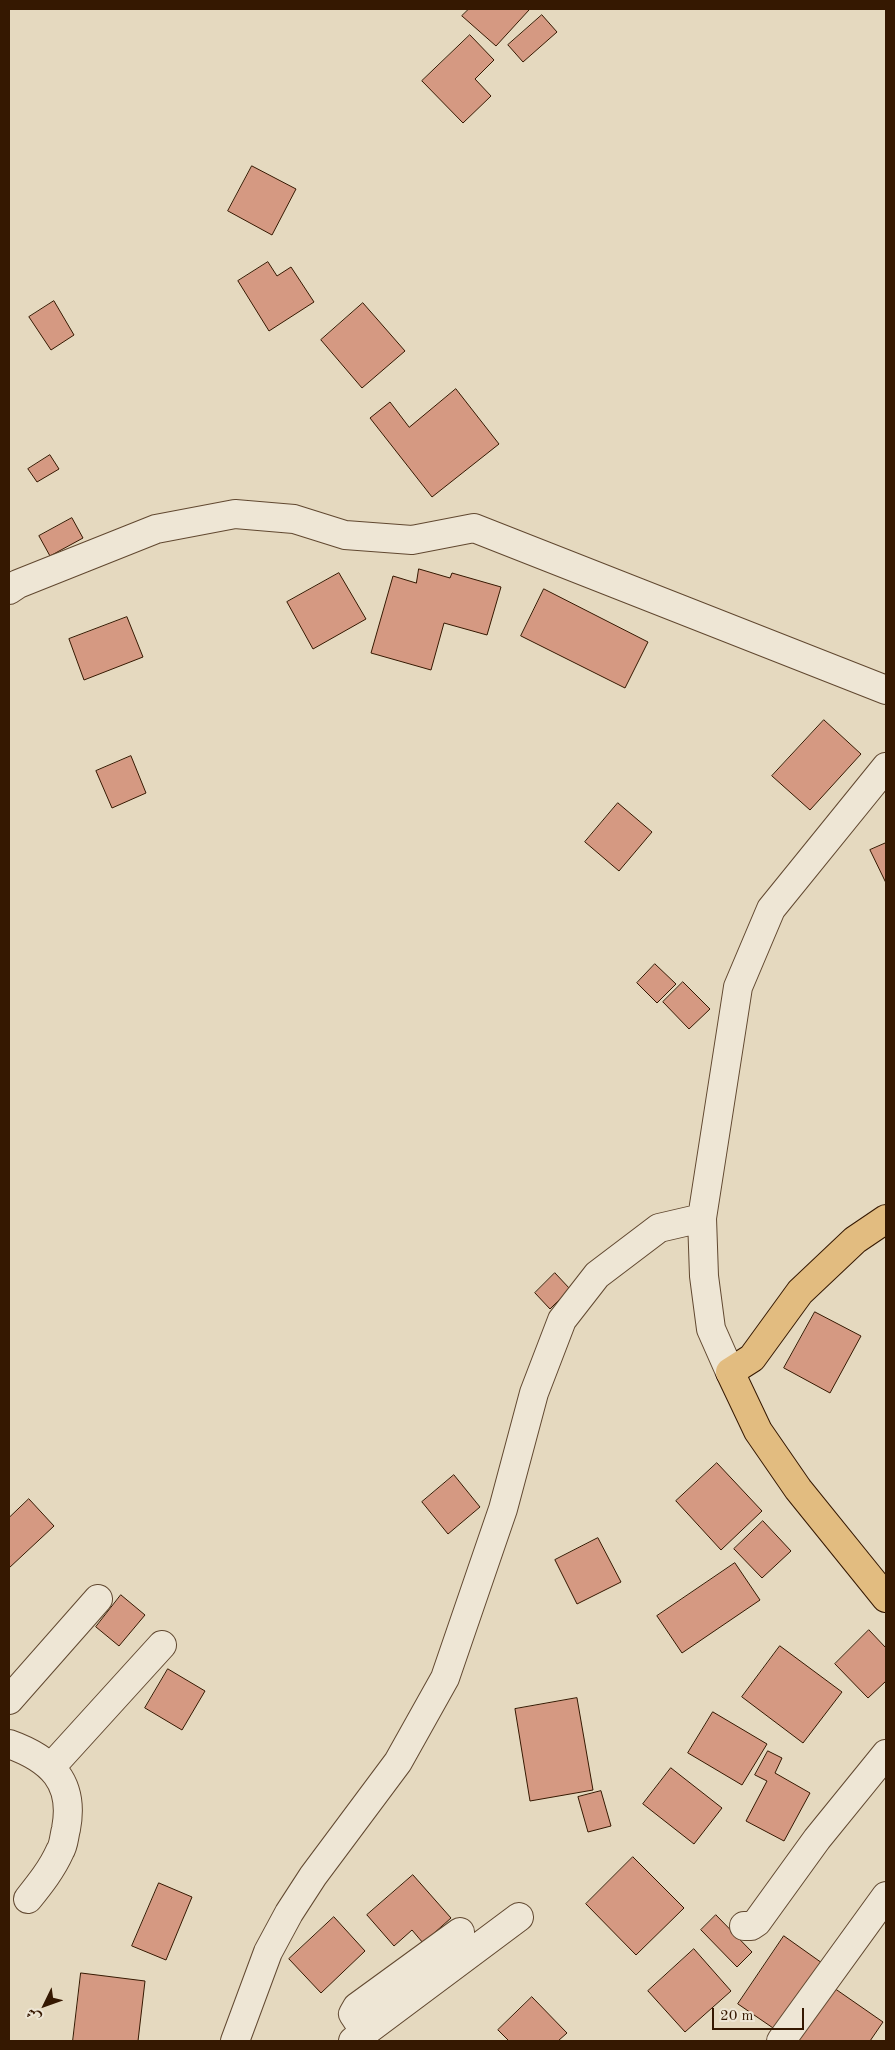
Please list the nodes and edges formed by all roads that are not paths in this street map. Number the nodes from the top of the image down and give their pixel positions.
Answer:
1 (9, 590) edge
2 (886, 690) edge
3 (886, 767) edge
4 (702, 1218) junction
5 (886, 1219) edge
6 (730, 1372) junction
7 (886, 1598) edge
8 (98, 1599) dead end
9 (162, 1645) dead end
10 (9, 1700) edge
11 (9, 1744) edge
12 (886, 1754) edge
13 (52, 1766) junction
14 (886, 1896) edge
15 (28, 1899) dead end
16 (519, 1917) dead end
17 (744, 1926) dead end
18 (460, 1932) dead end
19 (359, 2037) edge
20 (235, 2041) edge
21 (781, 2041) edge

1 - 2 street
3 - 4 street
4 - 6 street
4 - 20 street
5 - 6 main road
6 - 7 main road
8 - 10 street
9 - 13 street
11 - 13 street
12 - 17 street
13 - 15 street
14 - 21 street
16 - 19 street
18 - 19 street

